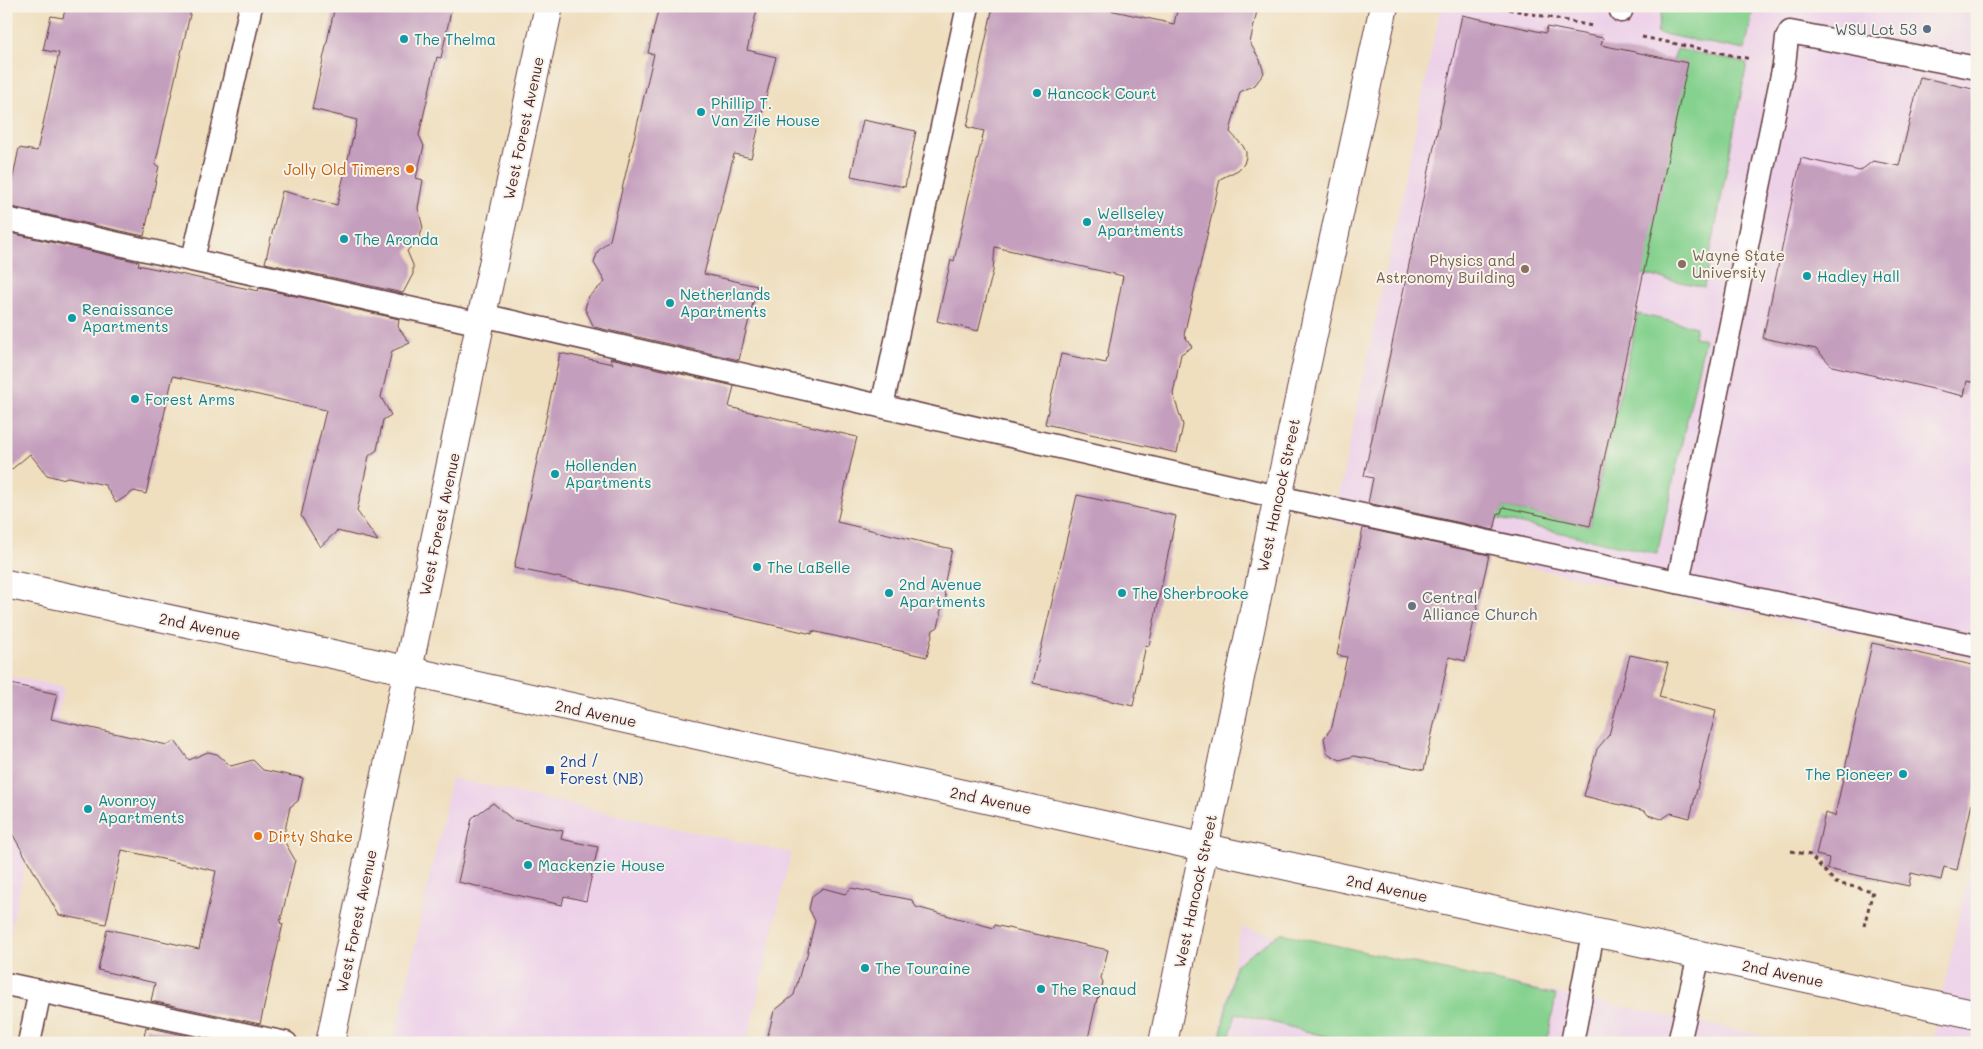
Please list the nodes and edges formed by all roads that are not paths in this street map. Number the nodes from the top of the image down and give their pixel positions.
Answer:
1 (251, 6) edge
2 (550, 6) edge
3 (968, 6) edge
4 (1384, 6) edge
5 (1977, 68) edge
6 (6, 219) edge
7 (193, 259) junction
8 (482, 319) junction
9 (882, 406) junction
10 (1278, 497) junction
11 (1678, 582) junction
12 (6, 584) edge
13 (1977, 646) edge
14 (408, 672) junction
15 (1204, 848) junction
16 (1593, 933) junction
17 (1699, 955) junction
18 (6, 984) edge
19 (40, 991) junction
20 (1977, 1015) edge
21 (28, 1043) edge
22 (286, 1043) edge
23 (330, 1043) edge
24 (1163, 1043) edge
25 (1572, 1043) edge
26 (1679, 1043) edge

1 - 7 lane
2 - 8 street, West Forest Avenue
3 - 9 lane
4 - 10 street, West Hancock Street
5 - 11 lane
6 - 7 lane
7 - 8 lane
8 - 9 lane
8 - 14 street, West Forest Avenue
9 - 10 lane
10 - 11 lane
10 - 15 street, West Hancock Street
11 - 13 lane
12 - 14 street, 2nd Avenue
14 - 15 street, 2nd Avenue
14 - 23 street, West Forest Avenue
15 - 16 street, 2nd Avenue
15 - 24 street, West Hancock Street
16 - 17 street, 2nd Avenue
16 - 25 lane
17 - 20 street, 2nd Avenue
17 - 26 lane
18 - 19 lane
19 - 21 lane
19 - 22 lane

